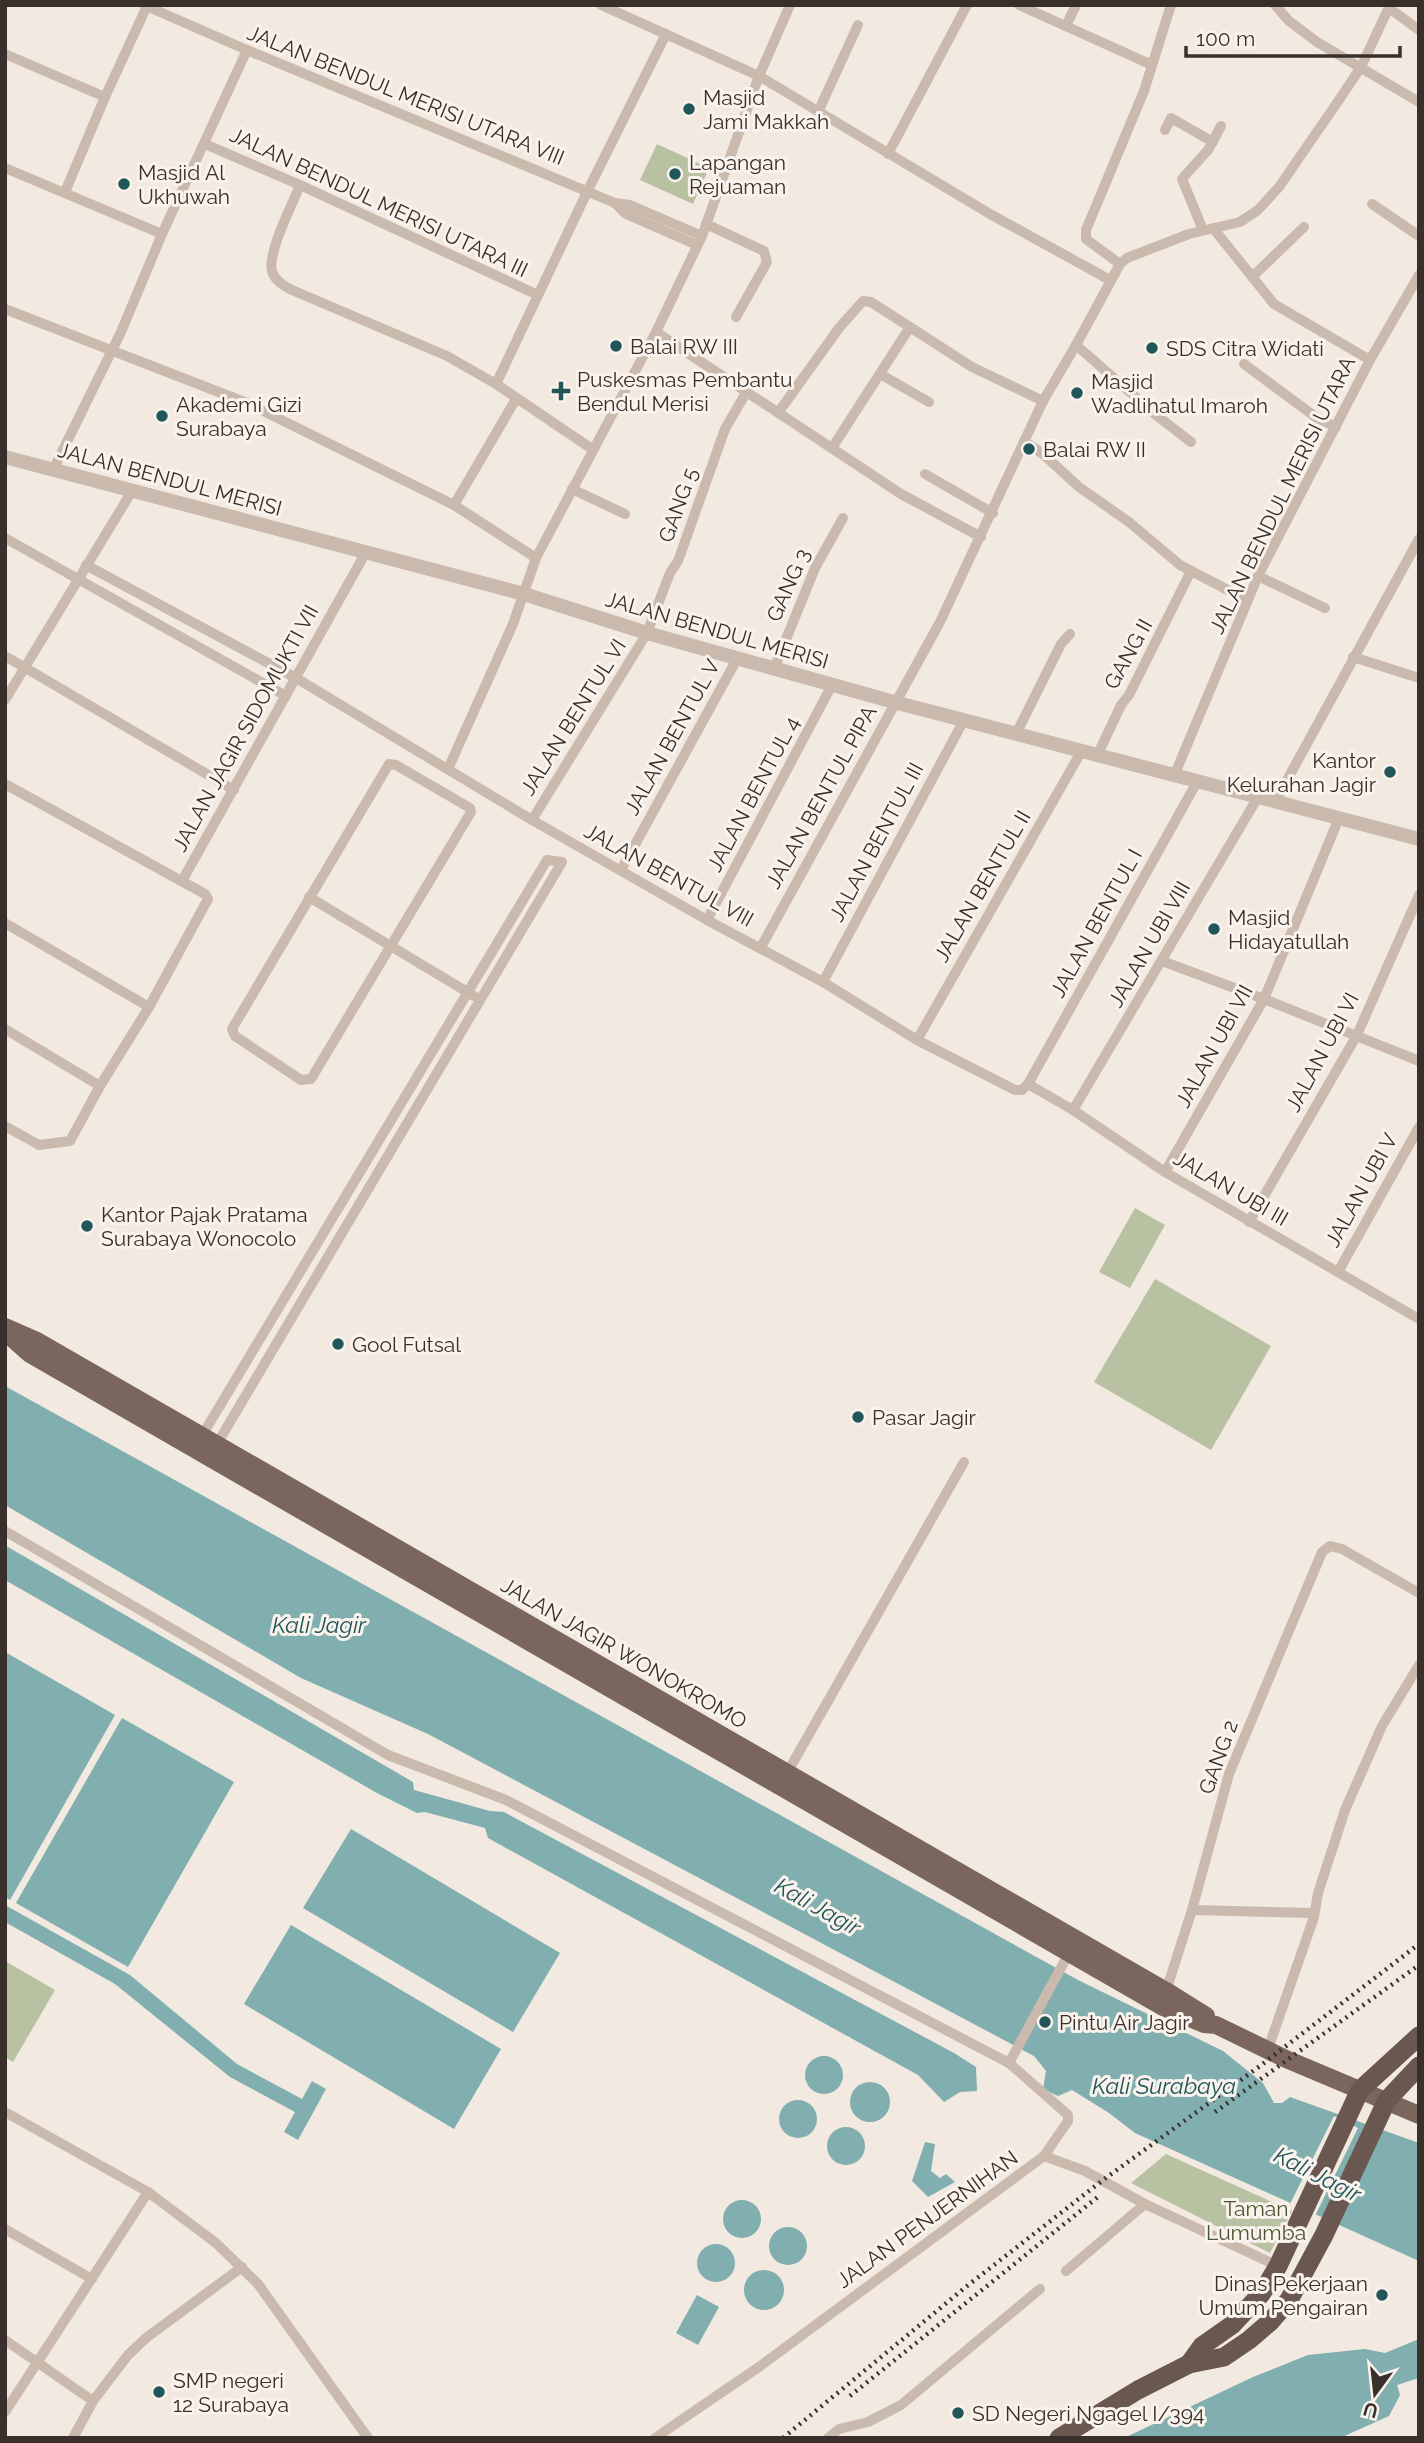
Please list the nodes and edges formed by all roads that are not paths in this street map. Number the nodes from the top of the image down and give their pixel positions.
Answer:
1 (601, 5) edge
2 (790, 5) edge
3 (967, 5) edge
4 (1019, 5) edge
5 (1076, 5) edge
6 (1171, 5) edge
7 (1275, 5) edge
8 (146, 6) edge
9 (1390, 7) edge
10 (858, 25) dead end
11 (1066, 26) junction
12 (1419, 30) edge
13 (666, 34) junction
14 (247, 50) junction
15 (5, 54) edge
16 (1152, 65) junction
17 (1360, 67) junction
18 (760, 76) junction
19 (105, 97) junction
20 (1419, 102) edge
21 (1176, 106) dead end
22 (818, 112) junction
23 (1171, 118) junction
24 (1221, 126) dead end
25 (1165, 130) dead end
26 (1213, 142) junction
27 (205, 144) junction
28 (888, 154) junction
29 (5, 167) edge
30 (300, 185) junction
31 (588, 190) junction
32 (65, 192) junction
33 (1372, 204) dead end
34 (706, 224) junction
35 (1304, 227) dead end
36 (1208, 229) junction
37 (162, 234) junction
38 (1419, 236) edge
39 (699, 241) junction
40 (1120, 264) junction
41 (1419, 275) edge
42 (1252, 277) junction
43 (1110, 280) junction
44 (538, 295) junction
45 (6, 312) edge
46 (736, 317) dead end
47 (910, 327) junction
48 (656, 332) junction
49 (1076, 345) junction
50 (112, 351) junction
51 (1370, 360) junction
52 (1244, 364) dead end
53 (880, 374) junction
54 (496, 384) junction
55 (747, 391) junction
56 (516, 399) junction
57 (1043, 401) junction
58 (929, 402) dead end
59 (778, 413) junction
60 (1336, 427) junction
61 (1024, 441) junction
62 (1191, 442) dead end
63 (832, 448) junction
64 (592, 449) junction
65 (5, 457) edge
66 (53, 470) junction
67 (925, 474) dead end
68 (572, 489) junction
69 (132, 491) junction
70 (454, 506) junction
71 (993, 513) junction
72 (625, 514) dead end
73 (843, 518) dead end
74 (5, 537) edge
75 (981, 537) junction
76 (1417, 545) edge
77 (366, 552) junction
78 (536, 558) junction
79 (82, 571) junction
80 (1191, 571) junction
81 (1258, 576) junction
82 (524, 594) junction
83 (1247, 600) junction
84 (1325, 608) dead end
85 (647, 633) junction
86 (1070, 634) dead end
87 (5, 656) edge
88 (1353, 657) junction
89 (737, 659) junction
90 (26, 667) junction
91 (774, 669) junction
92 (1419, 678) edge
93 (832, 685) junction
94 (291, 686) junction
95 (5, 701) edge
96 (894, 702) junction
97 (964, 720) junction
98 (1016, 734) junction
99 (1081, 752) junction
100 (1097, 756) junction
101 (448, 769) junction
102 (1174, 776) junction
103 (1197, 782) junction
104 (5, 784) edge
105 (234, 790) junction
106 (1258, 797) junction
107 (1275, 802) junction
108 (1339, 818) junction
109 (532, 820) junction
110 (1419, 839) edge
111 (621, 870) junction
112 (182, 881) junction
113 (1419, 895) edge
114 (309, 897) junction
115 (707, 920) junction
116 (5, 923) edge
117 (390, 944) junction
118 (761, 947) junction
119 (1162, 961) junction
120 (823, 982) junction
121 (469, 992) junction
122 (1264, 999) junction
123 (479, 1000) junction
124 (149, 1007) junction
125 (5, 1029) edge
126 (1357, 1035) junction
127 (917, 1040) junction
128 (1419, 1061) edge
129 (1028, 1084) junction
130 (100, 1086) junction
131 (1073, 1110) junction
132 (5, 1126) edge
133 (1419, 1127) edge
134 (1165, 1172) junction
135 (1249, 1222) junction
136 (1338, 1272) junction
137 (1419, 1319) edge
138 (5, 1330) edge
139 (205, 1447) junction
140 (964, 1462) dead end
141 (5, 1531) edge
142 (415, 1567) junction
143 (1419, 1593) edge
144 (1419, 1665) edge
145 (787, 1773) junction
146 (983, 1894) junction
147 (1192, 1910) junction
148 (1314, 1913) junction
149 (1065, 1961) junction
150 (1166, 1991) junction
151 (1216, 2025) junction
152 (1419, 2036) edge
153 (1268, 2049) junction
154 (1011, 2059) junction
155 (1419, 2066) edge
156 (1360, 2090) junction
157 (1387, 2100) junction
158 (5, 2112) edge
159 (1419, 2115) edge
160 (1044, 2156) junction
161 (148, 2192) junction
162 (1145, 2204) junction
163 (5, 2229) edge
164 (1278, 2266) junction
165 (242, 2267) junction
166 (1066, 2271) dead end
167 (92, 2279) junction
168 (1040, 2289) dead end
169 (5, 2340) edge
170 (38, 2362) junction
171 (1189, 2364) junction
172 (93, 2401) junction
173 (5, 2412) edge
174 (73, 2438) edge
175 (368, 2438) edge
176 (655, 2438) edge
177 (828, 2438) edge
178 (1059, 2438) edge

1 - 13 street
2 - 18 street
3 - 28 street
4 - 11 street
5 - 11 street
6 - 16 street
7 - 17 street
8 - 14 street, JALAN BENDUL MERISI UTARA VIII
8 - 19 street
9 - 12 street
9 - 17 street
10 - 22 street
11 - 16 street
13 - 18 street
13 - 31 street
14 - 27 street
14 - 31 street, JALAN BENDUL MERISI UTARA VIII
15 - 19 street
16 - 40 street
17 - 20 street
17 - 36 street
18 - 22 street
18 - 34 street
19 - 32 street
21 - 23 street
22 - 28 street
23 - 25 street
23 - 26 street
24 - 26 street
26 - 36 street
27 - 30 street, JALAN BENDUL MERISI UTARA III
27 - 37 street
28 - 43 street
29 - 32 street
30 - 44 street, JALAN BENDUL MERISI UTARA III
30 - 54 street
31 - 39 street, JALAN BENDUL MERISI UTARA VIII
31 - 44 street
32 - 37 street
33 - 38 street
34 - 39 street
34 - 46 street
35 - 42 street
36 - 40 street
36 - 42 street
37 - 50 street
39 - 48 street
40 - 43 street, JALAN BENTUL PIPA
41 - 51 street, JALAN BENDUL MERISI UTARA
42 - 51 street
43 - 49 street, JALAN BENTUL PIPA
44 - 54 street
45 - 50 street
47 - 53 street
47 - 57 street
47 - 59 street
48 - 55 street
48 - 64 street
49 - 57 street, JALAN BENTUL PIPA
49 - 62 street
50 - 66 street
50 - 70 street
51 - 60 street, JALAN BENDUL MERISI UTARA
52 - 60 street
53 - 58 street
53 - 63 street
54 - 56 street
55 - 59 street
55 - 85 street, GANG 5
56 - 64 street
56 - 70 street
57 - 61 street, JALAN BENTUL PIPA
59 - 63 street
60 - 81 street, JALAN BENDUL MERISI UTARA
61 - 71 street, JALAN BENTUL PIPA
61 - 80 street
63 - 75 street
64 - 68 street
65 - 66 street, JALAN BENDUL MERISI
66 - 69 street, JALAN BENDUL MERISI
67 - 71 street
68 - 72 street
68 - 78 street
69 - 77 street, JALAN BENDUL MERISI
69 - 79 street
70 - 78 street
71 - 75 street, JALAN BENTUL PIPA
73 - 91 street, GANG 3
74 - 79 street
75 - 96 street, JALAN BENTUL PIPA
76 - 88 street
77 - 82 street, JALAN BENDUL MERISI
77 - 94 street, JALAN JAGIR SIDOMUKTI VII
78 - 82 street
79 - 90 street
79 - 94 street
79 - 94 street
80 - 83 street
80 - 100 street, GANG II
81 - 83 street, JALAN BENDUL MERISI UTARA
81 - 84 street
82 - 85 street, JALAN BENDUL MERISI
82 - 101 street
83 - 102 street, JALAN BENDUL MERISI UTARA
85 - 89 street, JALAN BENDUL MERISI
85 - 109 street, JALAN BENTUL VI
86 - 98 street
87 - 90 street
88 - 92 street
88 - 107 street
89 - 91 street, JALAN BENDUL MERISI
89 - 111 street, JALAN BENTUL V
90 - 95 street
90 - 105 street
91 - 93 street, JALAN BENDUL MERISI
93 - 96 street, JALAN BENDUL MERISI
93 - 115 street, JALAN BENTUL 4
94 - 101 street, JALAN BENTUL VIII
94 - 105 street, JALAN JAGIR SIDOMUKTI VII
96 - 97 street, JALAN BENDUL MERISI
96 - 118 street, JALAN BENTUL PIPA
97 - 98 street, JALAN BENDUL MERISI
97 - 120 street, JALAN BENTUL III
98 - 99 street, JALAN BENDUL MERISI
99 - 100 street, JALAN BENDUL MERISI
99 - 127 street, JALAN BENTUL II
100 - 102 street, JALAN BENDUL MERISI
101 - 109 street, JALAN BENTUL VIII
102 - 103 street, JALAN BENDUL MERISI
103 - 106 street, JALAN BENDUL MERISI
103 - 129 street, JALAN BENTUL I
104 - 112 street
105 - 112 street, JALAN JAGIR SIDOMUKTI VII
106 - 107 street, JALAN BENDUL MERISI
106 - 119 street, JALAN UBI VIII
107 - 108 street, JALAN BENDUL MERISI
108 - 110 street, JALAN BENDUL MERISI
108 - 122 street, JALAN UBI VII
109 - 111 street, JALAN BENTUL VIII
111 - 115 street, JALAN BENTUL VIII
112 - 124 street, JALAN JAGIR SIDOMUKTI VII
113 - 126 street, JALAN UBI VI
114 - 117 street
114 - 117 street
114 - 117 street
115 - 118 street, JALAN BENTUL VIII
116 - 124 street
117 - 121 street
118 - 120 street, JALAN BENTUL VIII
119 - 122 street
119 - 131 street, JALAN UBI VIII
120 - 127 street, JALAN BENTUL VIII
121 - 123 street
121 - 123 street
121 - 139 street
122 - 126 street
122 - 134 street, JALAN UBI VII
123 - 139 street
124 - 130 street, JALAN JAGIR SIDOMUKTI VII
125 - 130 street
126 - 128 street
126 - 135 street, JALAN UBI VI
127 - 129 street, JALAN BENTUL VIII
129 - 131 street, JALAN UBI III
130 - 132 street, JALAN JAGIR SIDOMUKTI VII
131 - 134 street, JALAN UBI III
133 - 136 street, JALAN UBI V
134 - 135 street, JALAN UBI III
135 - 136 street, JALAN UBI III
136 - 137 street, JALAN UBI III
138 - 139 main road, JALAN JAGIR WONOKROMO
139 - 142 main road, JALAN JAGIR WONOKROMO
140 - 145 street
141 - 154 street
142 - 145 main road, JALAN JAGIR WONOKROMO
142 - 146 main road, JALAN JAGIR WONOKROMO
143 - 147 street, GANG 2
144 - 148 street
145 - 146 main road, JALAN JAGIR WONOKROMO
146 - 149 main road, JALAN JAGIR WONOKROMO
146 - 150 main road, JALAN JAGIR WONOKROMO
147 - 148 street
147 - 150 street, GANG 2
148 - 153 street
149 - 151 main road, JALAN JAGIR WONOKROMO
149 - 154 street
150 - 151 main road, JALAN JAGIR WONOKROMO
151 - 153 main road, JALAN JAGIR WONOKROMO
152 - 156 highway
153 - 156 main road, JALAN JAGIR WONOKROMO
154 - 160 street
155 - 157 highway
156 - 157 main road, JALAN JAGIR WONOKROMO
156 - 164 highway
157 - 159 main road, JALAN JAGIR WONOKROMO
157 - 171 highway
158 - 161 street
160 - 162 street, JALAN PENJERNIHAN
160 - 176 street, JALAN PENJERNIHAN
161 - 165 street
161 - 167 street
162 - 164 street, JALAN PENJERNIHAN
162 - 166 street
163 - 167 street
164 - 171 highway
165 - 172 street
165 - 175 street
167 - 170 street
168 - 177 street
169 - 170 street
170 - 172 street
170 - 173 street
171 - 178 highway
172 - 174 street

